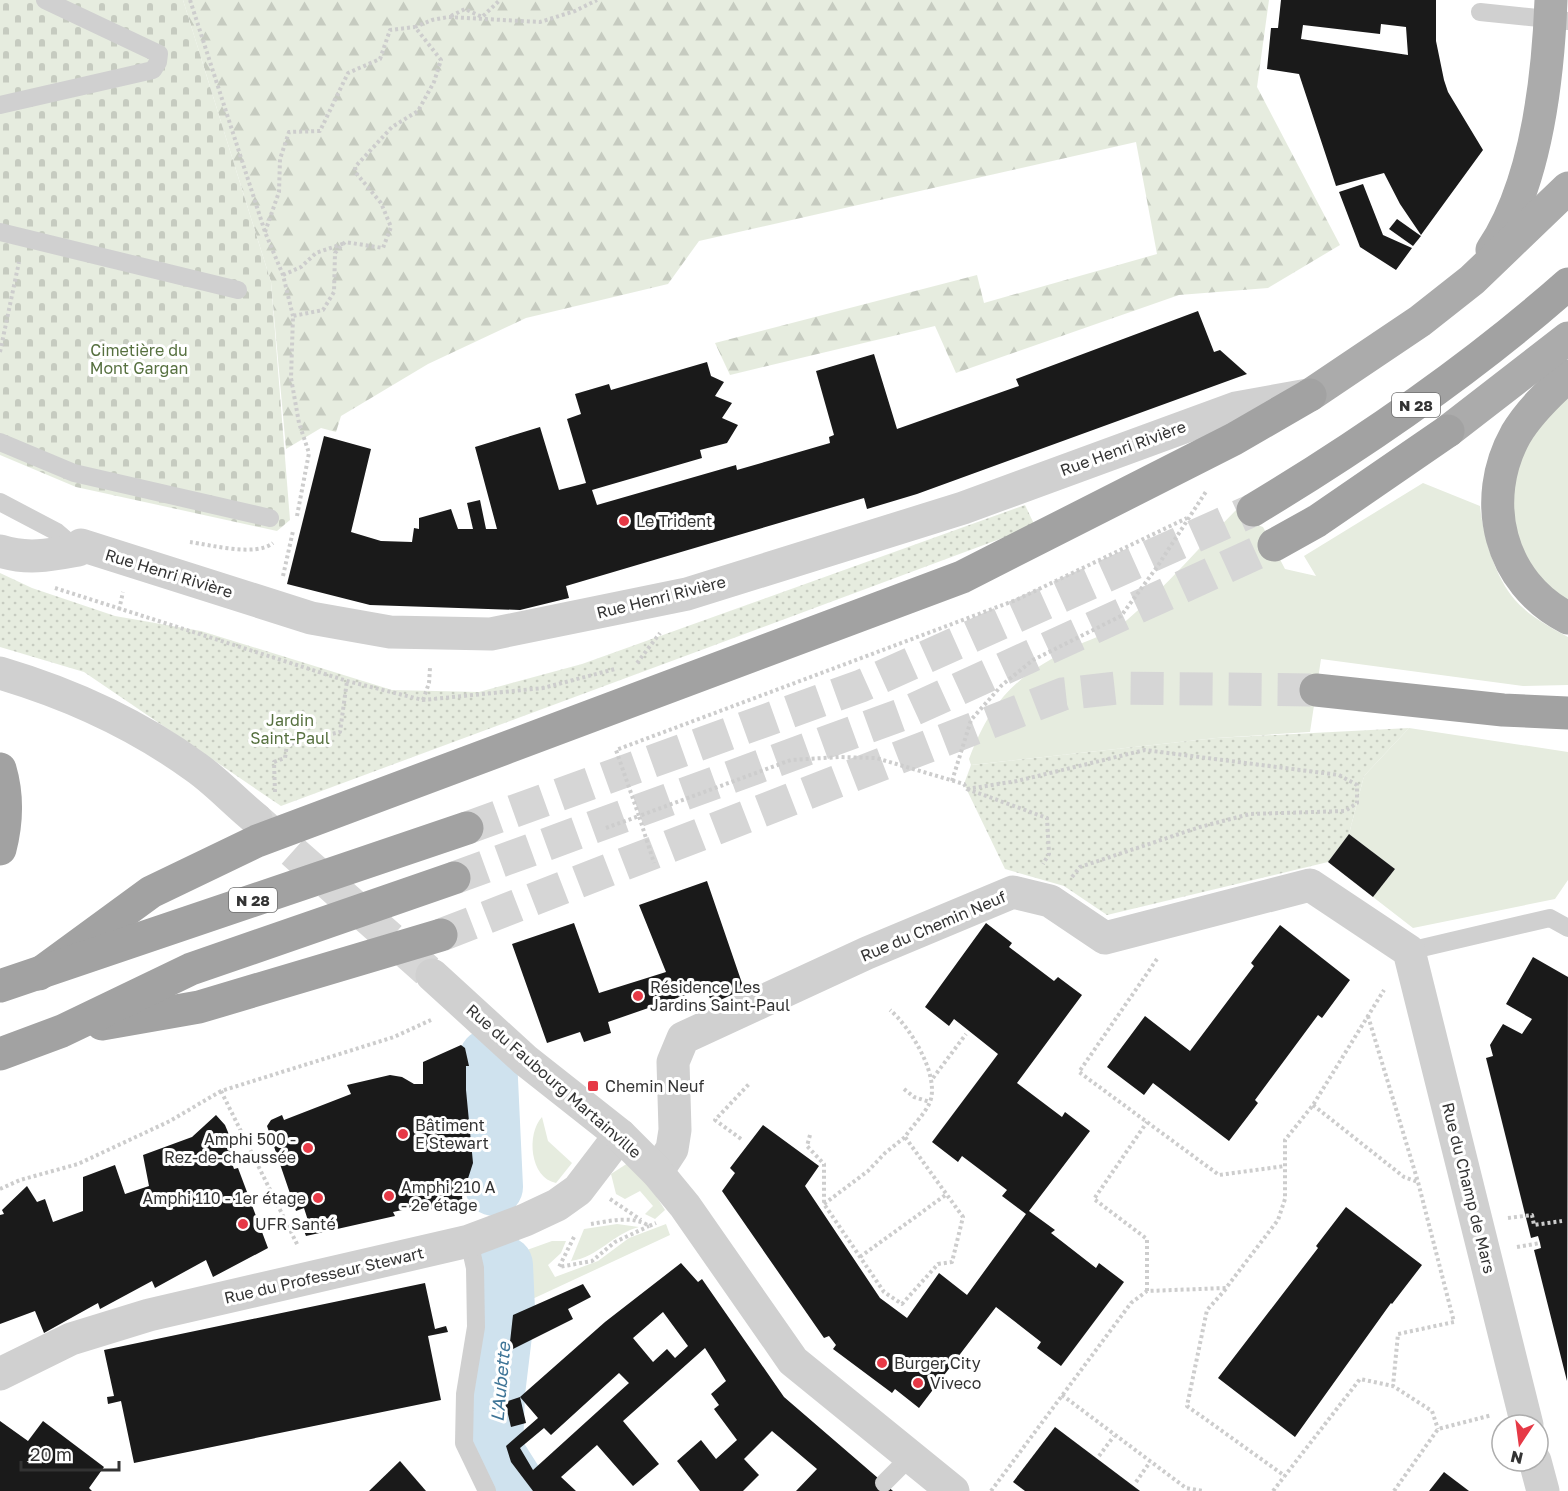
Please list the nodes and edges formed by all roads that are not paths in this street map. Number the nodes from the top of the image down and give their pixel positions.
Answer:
1 (45, 0) edge
2 (1480, 12) dead end
3 (1556, 14) edge
4 (0, 105) edge
5 (1568, 188) edge
6 (0, 232) edge
7 (1472, 280) junction
8 (1568, 284) edge
9 (237, 290) dead end
10 (1568, 338) edge
11 (1568, 376) edge
12 (1310, 395) junction
13 (1448, 431) joint
14 (0, 442) edge
15 (0, 502) edge
16 (1253, 510) tunnel mouth
17 (270, 518) dead end
18 (1274, 545) tunnel mouth
19 (78, 550) junction
20 (0, 551) edge
21 (1568, 618) edge
22 (0, 673) edge
23 (1316, 690) tunnel mouth
24 (1568, 712) edge
25 (0, 769) edge
26 (251, 814) tunnel mouth
27 (467, 828) tunnel mouth
28 (0, 849) edge
29 (454, 878) tunnel mouth
30 (1568, 927) edge
31 (441, 935) tunnel mouth
32 (1409, 951) junction
33 (39, 974) junction
34 (432, 975) tunnel mouth
35 (0, 986) edge
36 (62, 1031) junction
37 (0, 1054) edge
38 (620, 1135) junction
39 (657, 1172) junction
40 (468, 1242) junction
41 (0, 1374) edge
42 (1523, 1413) edge
43 (910, 1457) junction
44 (1538, 1473) edge
45 (884, 1483) dead end
46 (487, 1491) edge
47 (953, 1491) edge
48 (1542, 1491) edge

1 - 4 lane
2 - 3 lane
3 - 7 main road
5 - 7 main road
6 - 9 lane
7 - 12 main road
8 - 16 highway, N 28
10 - 13 main road, N 28
11 - 21 main road
12 - 19 street, Rue Henri Rivière
12 - 33 highway
13 - 18 highway, N 28
14 - 17 lane
15 - 19 lane
19 - 20 street, Rue Henri Rivière
22 - 26 street
23 - 24 highway
25 - 28 highway
27 - 33 highway, N 28
29 - 36 highway
30 - 32 lane
31 - 36 highway
32 - 39 street, Rue du Chemin Neuf
32 - 42 street, Rue du Champ de Mars
33 - 35 highway, N 28
34 - 38 street, Rue du Faubourg Martainville
36 - 37 highway
38 - 39 street, Rue du Faubourg Martainville
38 - 40 street, Rue du Professeur Stewart
39 - 43 street, Rue du Faubourg Martainville
40 - 41 street, Rue du Professeur Stewart
40 - 46 lane
43 - 45 lane
43 - 47 street, Rue du Faubourg Martainville
44 - 48 street

